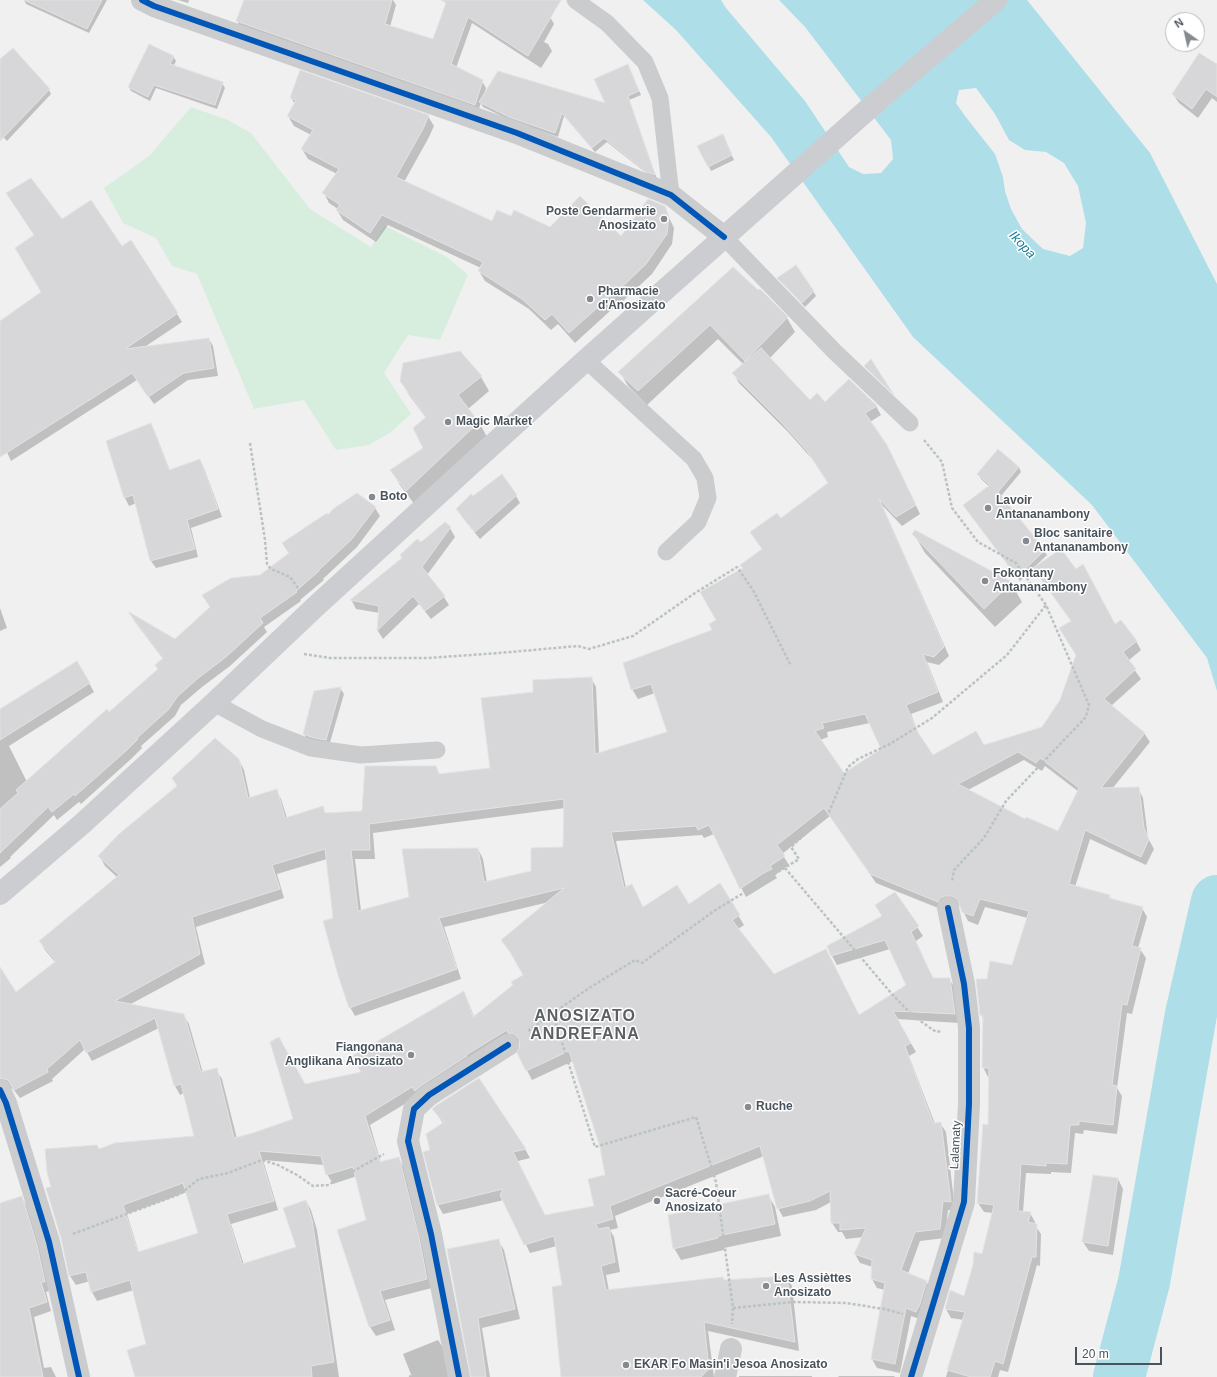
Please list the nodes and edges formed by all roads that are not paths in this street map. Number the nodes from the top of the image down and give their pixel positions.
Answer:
1 (142, 0) edge
2 (575, 0) edge
3 (996, 0) edge
4 (672, 195) junction
5 (732, 230) junction
6 (586, 360) junction
7 (910, 423) road end
8 (666, 552) dead end
9 (214, 703) junction
10 (437, 750) dead end
11 (0, 894) edge
12 (948, 908) road end
13 (508, 1045) road end
14 (0, 1090) edge
15 (731, 1349) road end
16 (79, 1377) edge
17 (459, 1377) edge
18 (725, 1377) edge
19 (911, 1377) edge

1 - 4 street
2 - 4 lane
3 - 5 main road
4 - 5 street
5 - 6 main road
5 - 7 lane
6 - 8 lane
6 - 9 main road
9 - 10 lane
9 - 11 main road
12 - 19 street, Lalamaty
13 - 17 street
14 - 16 street
15 - 18 street

